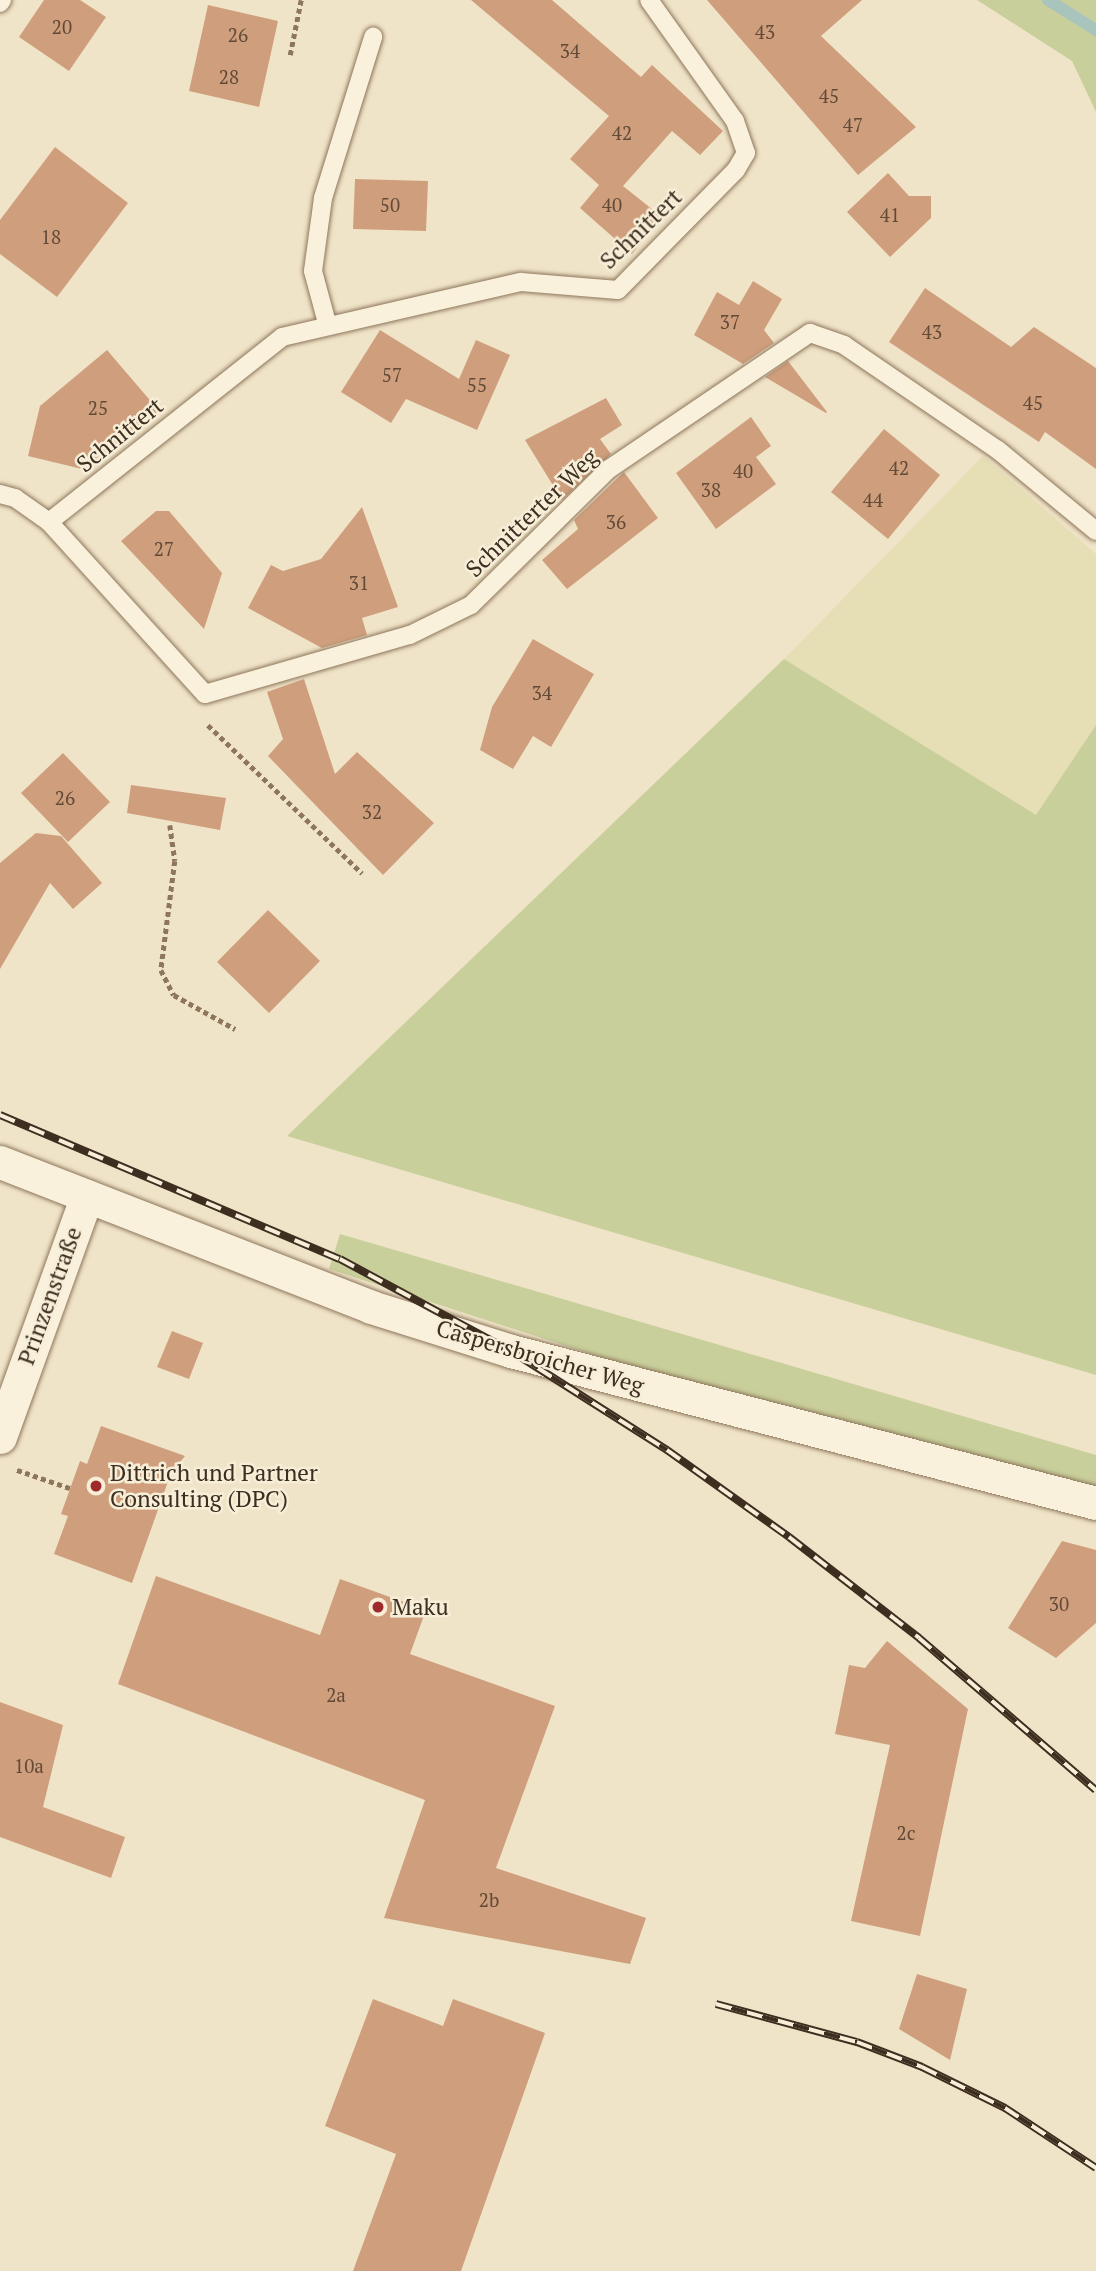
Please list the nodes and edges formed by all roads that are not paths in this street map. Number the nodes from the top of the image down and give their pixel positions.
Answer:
1 (649, 0) edge
2 (373, 37) dead end
3 (327, 323) junction
4 (0, 494) edge
5 (50, 522) junction
6 (1096, 531) edge
7 (0, 1162) edge
8 (87, 1196) junction
9 (0, 1437) edge
10 (1096, 1503) edge

1 - 3 lane, Schnittert
2 - 3 lane
3 - 5 lane, Schnittert
4 - 5 lane, Schnitterter Weg
5 - 6 lane, Schnitterter Weg
7 - 8 street, Caspersbroicher Weg
8 - 9 street, Prinzenstraße
8 - 10 street, Caspersbroicher Weg

